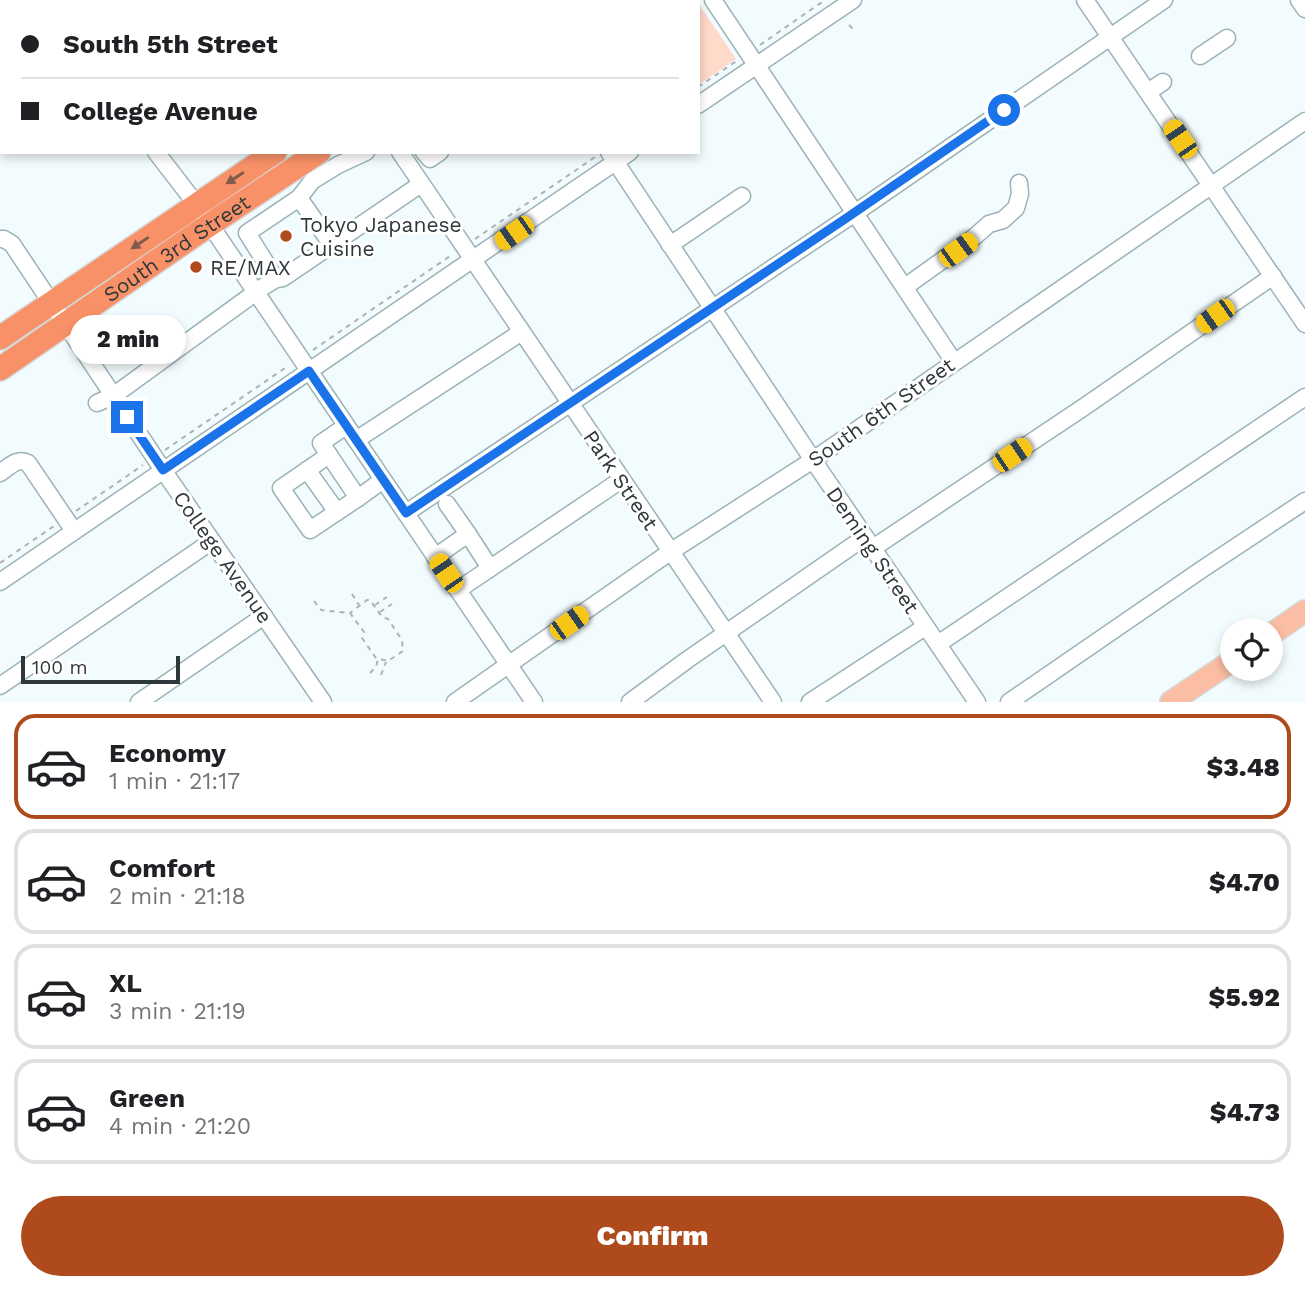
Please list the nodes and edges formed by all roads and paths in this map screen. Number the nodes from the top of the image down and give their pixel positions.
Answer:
1 (713, 0) edge
2 (853, 0) edge
3 (1085, 0) edge
4 (1164, 0) edge
5 (1299, 0) edge
6 (827, 5) edge
7 (1305, 9) edge
8 (849, 24) dead end
9 (853, 29) dead end
10 (1111, 37) junction
11 (1227, 38) dead end
12 (1200, 57) dead end
13 (753, 60) junction
14 (1163, 82) dead end
15 (700, 86) edge
16 (1148, 92) junction
17 (700, 103) edge
18 (1305, 121) edge
19 (158, 154) edge
20 (272, 154) edge
21 (315, 154) edge
22 (362, 154) edge
23 (401, 154) edge
24 (612, 157) edge
25 (290, 171) junction
26 (312, 181) junction
27 (1019, 183) dead end
28 (421, 184) junction
29 (1212, 185) junction
30 (742, 196) dead end
31 (299, 198) junction
32 (196, 204) junction
33 (856, 212) junction
34 (209, 225) junction
35 (2, 239) edge
36 (332, 244) junction
37 (670, 245) junction
38 (473, 261) junction
39 (1273, 276) junction
40 (276, 279) junction
41 (905, 287) junction
42 (256, 293) junction
43 (50, 304) junction
44 (712, 309) junction
45 (1305, 324) edge
46 (65, 325) junction
47 (520, 330) junction
48 (0, 338) edge
49 (954, 362) junction
50 (0, 369) edge
51 (309, 371) junction
52 (113, 396) junction
53 (1305, 397) edge
54 (97, 403) dead end
55 (570, 404) junction
56 (346, 426) junction
57 (356, 440) junction
58 (329, 455) junction
59 (813, 460) junction
60 (163, 470) junction
61 (307, 470) junction
62 (0, 473) edge
63 (383, 480) junction
64 (621, 480) junction
65 (358, 498) junction
66 (1305, 500) edge
67 (447, 504) dead end
68 (337, 512) junction
69 (406, 513) junction
70 (74, 531) junction
71 (468, 534) junction
72 (212, 541) junction
73 (869, 543) junction
74 (670, 552) junction
75 (435, 557) junction
76 (490, 568) junction
77 (0, 582) edge
78 (458, 590) junction
79 (352, 594) dead end
80 (387, 597) dead end
81 (314, 601) dead end
82 (393, 604) dead end
83 (360, 606) junction
84 (374, 606) junction
85 (1305, 611) edge
86 (350, 613) junction
87 (379, 613) junction
88 (264, 616) junction
89 (1283, 626) edge
90 (925, 627) junction
91 (726, 634) junction
92 (938, 644) junction
93 (378, 658) junction
94 (386, 661) junction
95 (509, 666) junction
96 (1220, 669) edge
97 (370, 673) dead end
98 (382, 675) dead end
99 (0, 686) edge
100 (139, 702) edge
101 (323, 702) edge
102 (455, 702) edge
103 (534, 702) edge
104 (630, 702) edge
105 (773, 702) edge
106 (810, 702) edge
107 (977, 702) edge
108 (1009, 702) edge
109 (1171, 702) edge

1 - 13 street
2 - 6 street
3 - 10 street
4 - 10 street
5 - 7 street
6 - 13 street
6 - 13 path
8 - 9 path
10 - 16 street
10 - 33 street
11 - 12 street
13 - 15 path
13 - 17 street
13 - 33 street
14 - 16 street
16 - 29 street
18 - 29 street, South 6th Street
19 - 32 street
20 -> 32 highway, South 3rd Street
21 - 25 highway, South 3rd Street
22 - 26 street
23 - 28 street, Park Street
24 - 37 street, Deming Street
24 - 38 street
25 - 26 street
25 - 34 highway, South 3rd Street
26 - 31 street
27 - 41 street
28 - 36 street
28 - 38 street, Park Street
29 - 39 street
29 - 49 street, South 6th Street
30 - 37 street
31 - 36 street
31 - 40 street
32 - 34 street
32 -> 43 highway, South 3rd Street
33 - 41 street
33 - 44 street
34 - 42 street
34 - 46 highway, South 3rd Street
35 - 43 street, College Avenue
36 - 40 street
37 - 44 street, Deming Street
38 - 47 street, Park Street
38 - 51 street
39 - 45 street
39 - 73 street
40 - 42 street
41 - 49 street
42 - 51 street
42 - 52 street
43 - 46 street, College Avenue
43 - 48 highway, South 3rd Street
44 - 55 street
44 - 59 street, Deming Street
46 - 50 highway, South 3rd Street
46 - 52 street, College Avenue
47 - 55 street, Park Street
47 - 57 street
49 - 59 street, South 6th Street
51 - 56 street
51 - 60 street
52 - 54 street
52 - 60 street, College Avenue
53 - 92 street
55 - 64 street, Park Street
55 - 69 street
56 - 57 street
56 - 58 street
57 - 63 street
58 - 61 street
58 - 65 street
59 - 73 street, Deming Street
59 - 74 street, South 6th Street
60 - 70 street
60 - 72 street, College Avenue
61 - 68 street
61 - 68 street
62 - 70 street
63 - 65 street
63 - 69 street
64 - 74 street, Park Street
64 - 76 street
65 - 68 street
66 - 108 street
67 - 71 street
69 - 75 street
70 - 77 street
71 - 75 street
71 - 76 street
72 - 88 street, College Avenue
72 - 99 street
73 - 90 street, Deming Street
73 - 91 street
74 - 91 street, Park Street
74 - 95 street, South 6th Street
75 - 78 street
76 - 78 street
78 - 95 street
79 - 83 path
80 - 84 path
81 - 86 path
82 - 87 path
83 - 84 path
83 - 86 path
84 - 87 path
85 - 89 main road
86 - 93 path
87 - 94 path
88 - 100 street
88 - 101 street, College Avenue
90 - 92 street, Deming Street
90 - 106 street
91 - 104 street
91 - 105 street, Park Street
92 - 107 street, Deming Street
93 - 94 path
93 - 97 path
94 - 98 path
95 - 102 street, South 6th Street
95 - 103 street
96 - 109 main road

